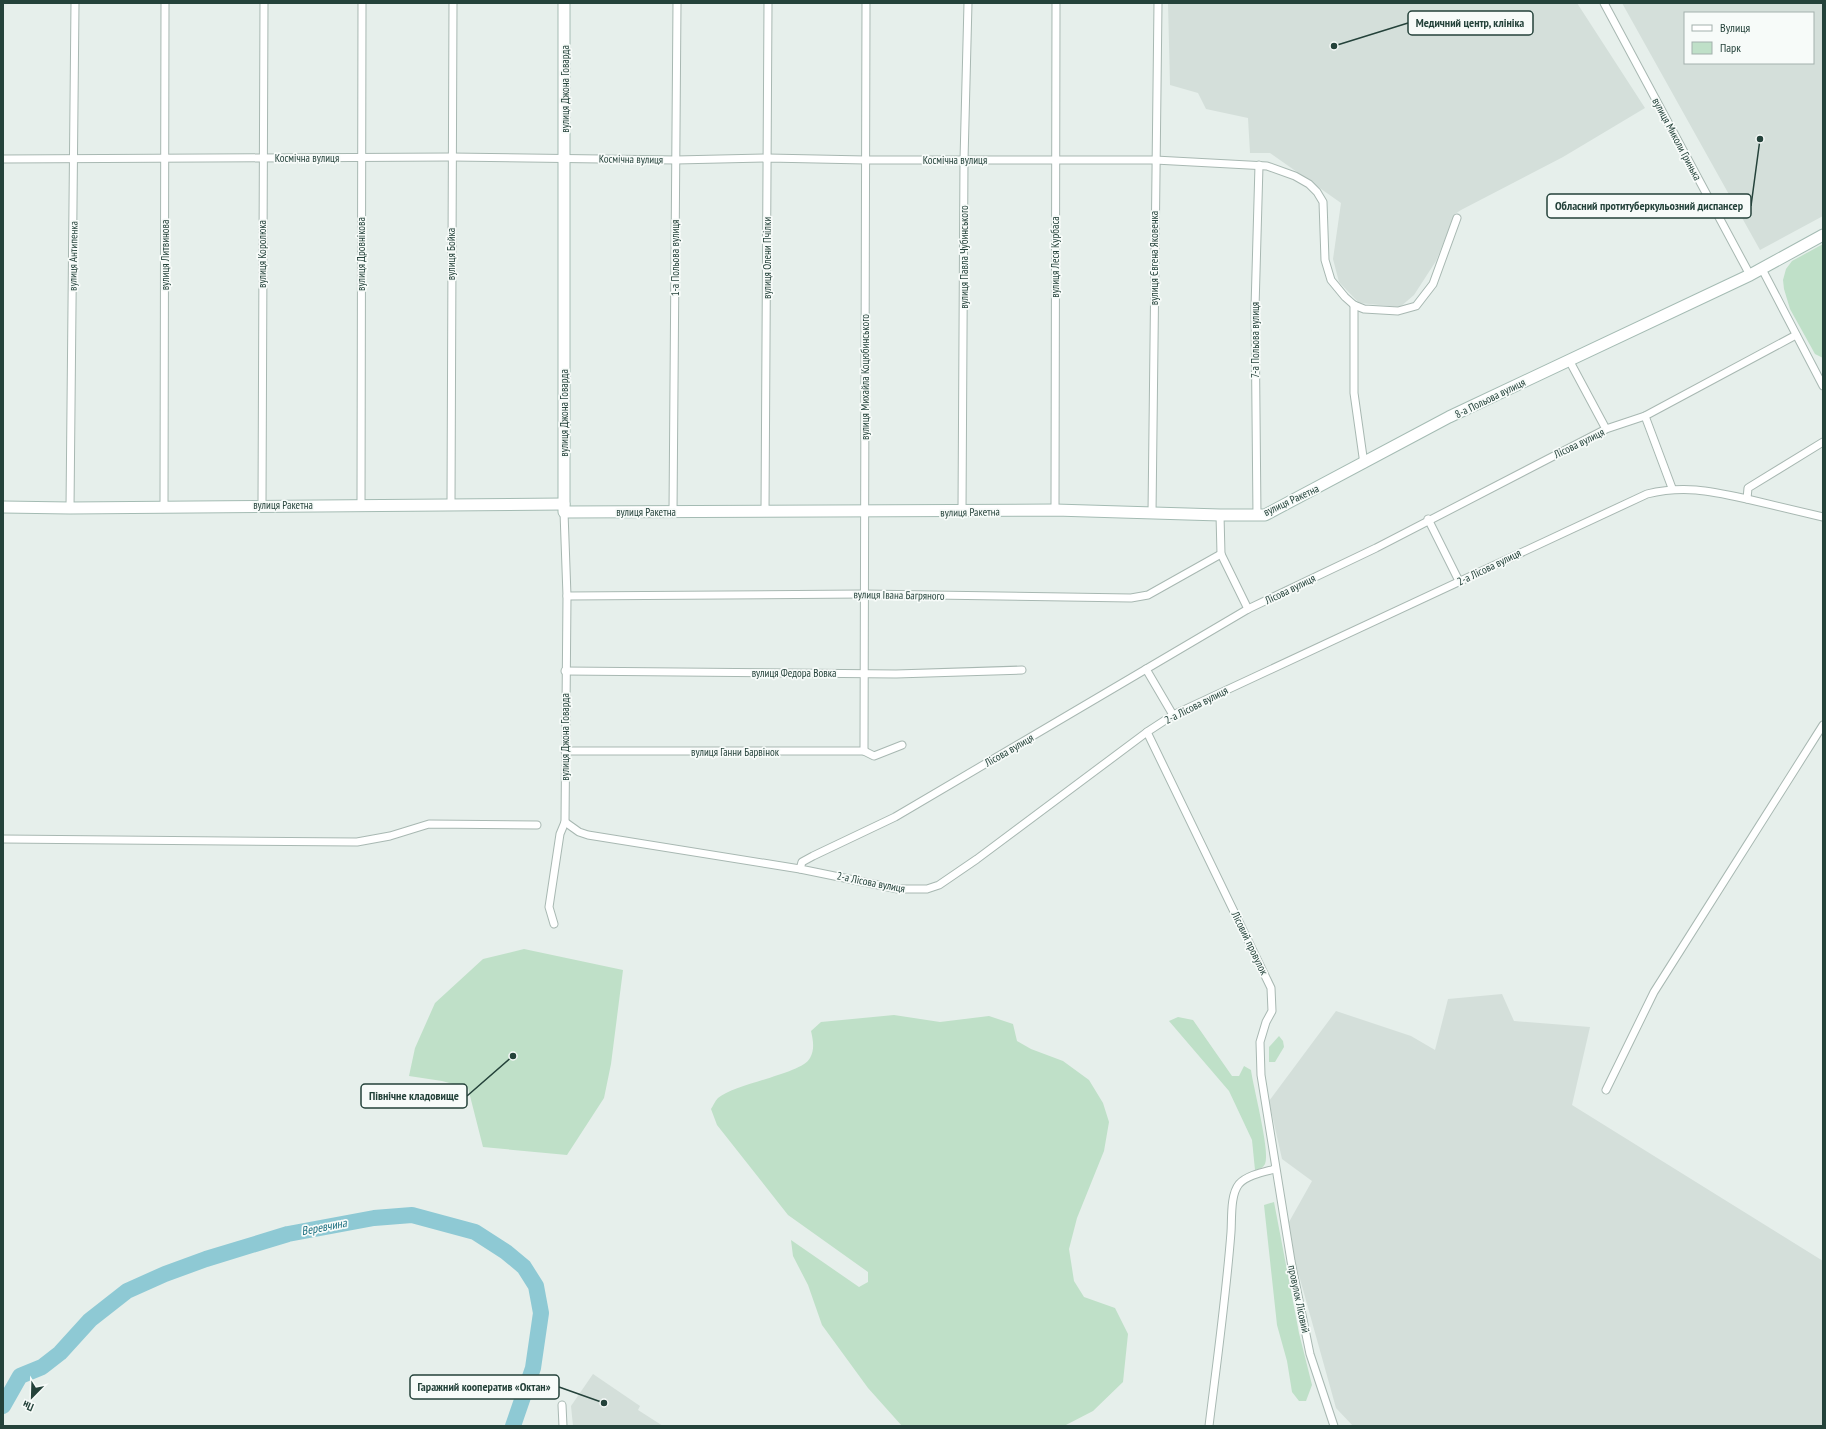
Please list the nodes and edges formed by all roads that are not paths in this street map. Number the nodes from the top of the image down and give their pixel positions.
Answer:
1 (75, 3) edge
2 (165, 3) edge
3 (264, 3) edge
4 (362, 3) edge
5 (453, 3) edge
6 (564, 3) edge
7 (677, 3) edge
8 (768, 3) edge
9 (866, 3) edge
10 (968, 3) edge
11 (1056, 3) edge
12 (1158, 3) edge
13 (1604, 3) edge
14 (451, 157) junction
15 (75, 158) junction
16 (361, 158) junction
17 (768, 158) junction
18 (3, 159) edge
19 (165, 159) junction
20 (262, 159) junction
21 (565, 159) junction
22 (676, 160) junction
23 (865, 160) junction
24 (964, 160) junction
25 (1155, 160) junction
26 (1056, 161) junction
27 (1259, 165) junction
28 (1458, 218) dead end
29 (1823, 235) edge
30 (1762, 269) junction
31 (1750, 275) junction
32 (1354, 305) junction
33 (1796, 335) junction
34 (1569, 360) junction
35 (1823, 386) edge
36 (1645, 416) junction
37 (1606, 429) junction
38 (1823, 442) edge
39 (1364, 464) junction
40 (1672, 488) junction
41 (1747, 499) junction
42 (262, 505) junction
43 (361, 505) junction
44 (451, 505) junction
45 (3, 507) edge
46 (164, 507) junction
47 (70, 508) junction
48 (564, 508) junction
49 (1055, 510) junction
50 (673, 512) junction
51 (765, 512) junction
52 (865, 512) junction
53 (962, 512) junction
54 (1152, 514) junction
55 (1220, 515) junction
56 (1256, 516) junction
57 (1823, 517) edge
58 (1428, 519) junction
59 (1221, 554) junction
60 (1459, 581) junction
61 (864, 594) junction
62 (567, 596) junction
63 (1248, 609) junction
64 (1146, 669) junction
65 (1022, 670) dead end
66 (565, 671) junction
67 (864, 674) junction
68 (1173, 715) junction
69 (1823, 725) edge
70 (1147, 732) junction
71 (902, 745) dead end
72 (565, 751) junction
73 (864, 751) junction
74 (565, 822) junction
75 (537, 825) dead end
76 (3, 839) edge
77 (800, 869) junction
78 (554, 924) dead end
79 (1606, 1090) dead end
80 (1276, 1169) junction
81 (562, 1405) dead end
82 (563, 1426) edge
83 (1209, 1426) edge
84 (1334, 1426) edge

1 - 15 street, вулиця Антипенка
2 - 19 street, вулиця Литвинова
3 - 20 street, вулиця Королюка
4 - 16 street, вулиця Дровнікова
5 - 14 street, вулиця Бойка
6 - 21 street, вулиця Джона Говарда
7 - 22 street, 1-а Польова вулиця
8 - 17 street, вулиця Олени Пчілки
9 - 23 street, вулиця Михайла Коцюбинського
10 - 24 street, вулиця Павла Чубинського
11 - 26 street, вулиця Леся Курбаса
12 - 25 street, вулиця Євгена Яковенка
13 - 31 street, вулиця Миколи Гринька
14 - 16 street, Космічна вулиця
14 - 21 street, Космічна вулиця
14 - 44 street, вулиця Бойка
15 - 18 street, Космічна вулиця
15 - 19 street, Космічна вулиця
15 - 47 street, вулиця Антипенка
16 - 20 street, Космічна вулиця
16 - 43 street, вулиця Дровнікова
17 - 22 street, Космічна вулиця
17 - 23 street, Космічна вулиця
17 - 51 street, вулиця Олени Пчілки
19 - 20 street, Космічна вулиця
19 - 46 street, вулиця Литвинова
20 - 42 street, вулиця Королюка
21 - 22 street, Космічна вулиця
21 - 48 street, вулиця Джона Говарда
22 - 50 street, 1-а Польова вулиця
23 - 24 street, Космічна вулиця
23 - 52 street, вулиця Михайла Коцюбинського
24 - 26 street, Космічна вулиця
24 - 53 street, вулиця Павла Чубинського
25 - 26 street, Космічна вулиця
25 - 27 street, Космічна вулиця
25 - 54 street, вулиця Євгена Яковенка
26 - 49 street, вулиця Леся Курбаса
27 - 32 street, Космічна вулиця
27 - 56 street, 7-а Польова вулиця
28 - 32 street
29 - 30 street, 8-а Польова вулиця
30 - 31 street, 8-а Польова вулиця
30 - 33 street
31 - 34 street, 8-а Польова вулиця
32 - 39 street
33 - 35 street
33 - 36 street, Лісова вулиця
34 - 37 street
34 - 39 street, 8-а Польова вулиця
36 - 37 street, Лісова вулиця
36 - 40 street
37 - 58 street, Лісова вулиця
38 - 41 street
39 - 56 street, вулиця Ракетна
40 - 41 street, 2-а Лісова вулиця
40 - 60 street, 2-а Лісова вулиця
41 - 57 street, 2-а Лісова вулиця
42 - 43 street, вулиця Ракетна
42 - 46 street, вулиця Ракетна
43 - 44 street, вулиця Ракетна
44 - 48 street, вулиця Ракетна
45 - 47 street, вулиця Ракетна
46 - 47 street, вулиця Ракетна
48 - 50 street, вулиця Ракетна
48 - 62 street, вулиця Джона Говарда
49 - 53 street, вулиця Ракетна
49 - 54 street, вулиця Ракетна
50 - 51 street, вулиця Ракетна
51 - 52 street, вулиця Ракетна
52 - 53 street, вулиця Ракетна
52 - 61 street, вулиця Михайла Коцюбинського
54 - 55 street, вулиця Ракетна
55 - 56 street, вулиця Ракетна
55 - 59 street
58 - 60 street
58 - 63 street, Лісова вулиця
59 - 61 street, вулиця Івана Багряного
59 - 63 street
60 - 68 street, 2-а Лісова вулиця
61 - 62 street, вулиця Івана Багряного
61 - 67 street, вулиця Михайла Коцюбинського
62 - 66 street, вулиця Джона Говарда
63 - 64 street, Лісова вулиця
64 - 68 street
64 - 77 street, Лісова вулиця
65 - 67 street, вулиця Федора Вовка
66 - 67 street, вулиця Федора Вовка
66 - 72 street, вулиця Джона Говарда
67 - 73 street, вулиця Михайла Коцюбинського
68 - 70 street, 2-а Лісова вулиця
69 - 79 street
70 - 77 street, 2-а Лісова вулиця
70 - 80 street, Лісовий провулок
71 - 73 street, вулиця Ганни Барвінок
72 - 73 street, вулиця Ганни Барвінок
72 - 74 street, вулиця Джона Говарда
74 - 77 street, 2-а Лісова вулиця
74 - 78 street, вулиця Джона Говарда
75 - 76 street
80 - 83 street
80 - 84 street, провулок Лісовий
81 - 82 street

